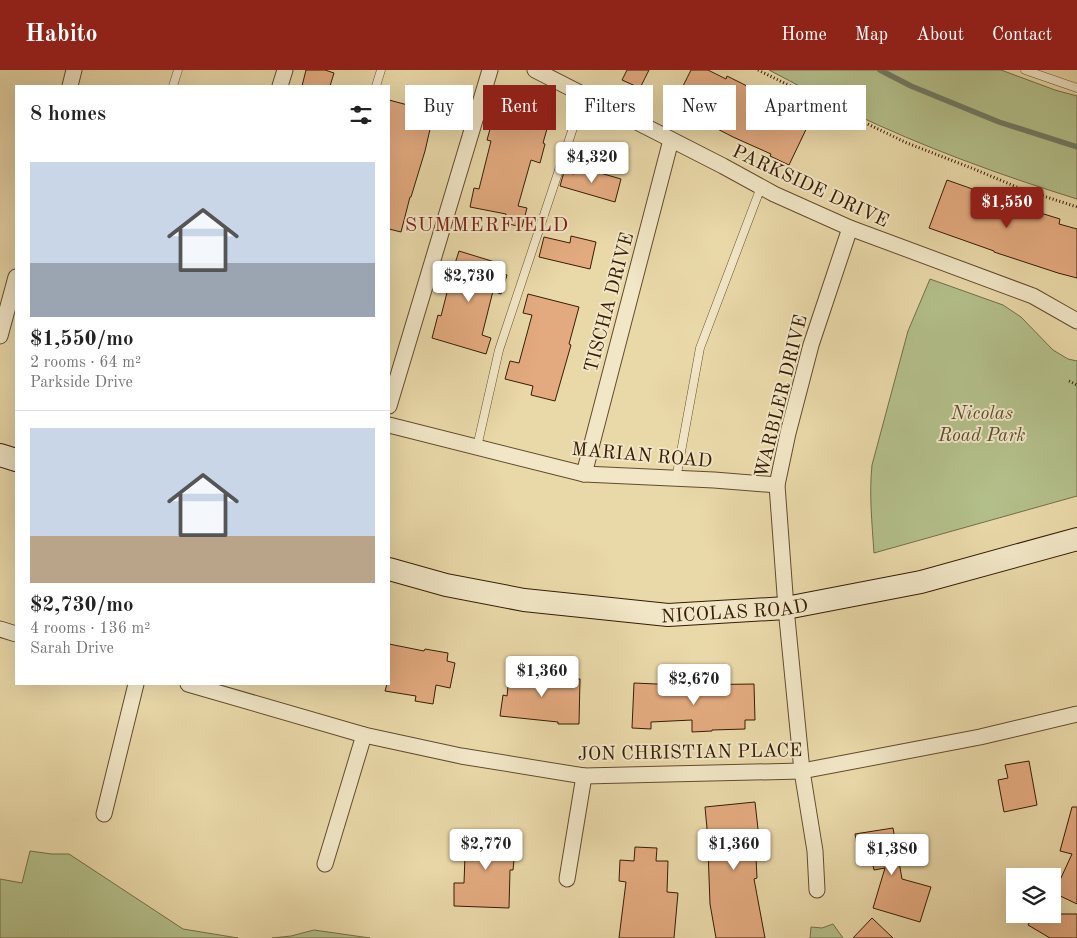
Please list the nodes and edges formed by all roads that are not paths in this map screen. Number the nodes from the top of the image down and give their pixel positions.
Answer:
1 (74, 70) edge
2 (178, 70) edge
3 (285, 70) edge
4 (381, 70) edge
5 (490, 70) edge
6 (535, 70) edge
7 (1025, 70) edge
8 (70, 85) edge
9 (173, 85) edge
10 (280, 85) edge
11 (376, 85) edge
12 (566, 86) edge
13 (1077, 88) edge
14 (572, 130) edge
15 (652, 130) edge
16 (671, 140) junction
17 (761, 187) junction
18 (850, 228) junction
19 (15, 284) edge
20 (10, 320) edge
21 (1077, 321) edge
22 (0, 336) edge
23 (390, 403) edge
24 (390, 425) edge
25 (477, 447) junction
26 (0, 455) edge
27 (15, 460) edge
28 (584, 474) junction
29 (676, 479) junction
30 (777, 485) junction
31 (1077, 539) edge
32 (390, 569) edge
33 (786, 608) junction
34 (0, 629) edge
35 (15, 634) edge
36 (136, 685) edge
37 (191, 685) edge
38 (1077, 714) edge
39 (364, 735) junction
40 (802, 772) junction
41 (584, 776) junction
42 (104, 814) dead end
43 (325, 864) dead end
44 (566, 879) dead end
45 (818, 890) dead end

1 - 8 street
2 - 9 lane
3 - 10 street
4 - 11 lane
5 - 23 street
6 - 12 street, PARKSIDE DRIVE
7 - 13 lane
14 - 25 lane
15 - 16 street, PARKSIDE DRIVE
16 - 17 street, PARKSIDE DRIVE
16 - 28 street, TISCHA DRIVE
17 - 18 street, PARKSIDE DRIVE
17 - 29 lane
18 - 21 street, PARKSIDE DRIVE
18 - 30 street, WARBLER DRIVE
19 - 20 street
20 - 22 street
24 - 25 street, MARIAN ROAD
25 - 28 street, MARIAN ROAD
26 - 27 main road
28 - 29 street, MARIAN ROAD
29 - 30 street, MARIAN ROAD
30 - 33 street, WARBLER DRIVE
31 - 33 main road, NICOLAS ROAD
32 - 33 main road, NICOLAS ROAD
33 - 40 street, WARBLER DRIVE
34 - 35 street
36 - 42 street
37 - 39 street, JON CHRISTIAN PLACE
38 - 40 street, JON CHRISTIAN PLACE
39 - 41 street, JON CHRISTIAN PLACE
39 - 43 street
40 - 41 street, JON CHRISTIAN PLACE
40 - 45 street, WARBLER DRIVE
41 - 44 street

